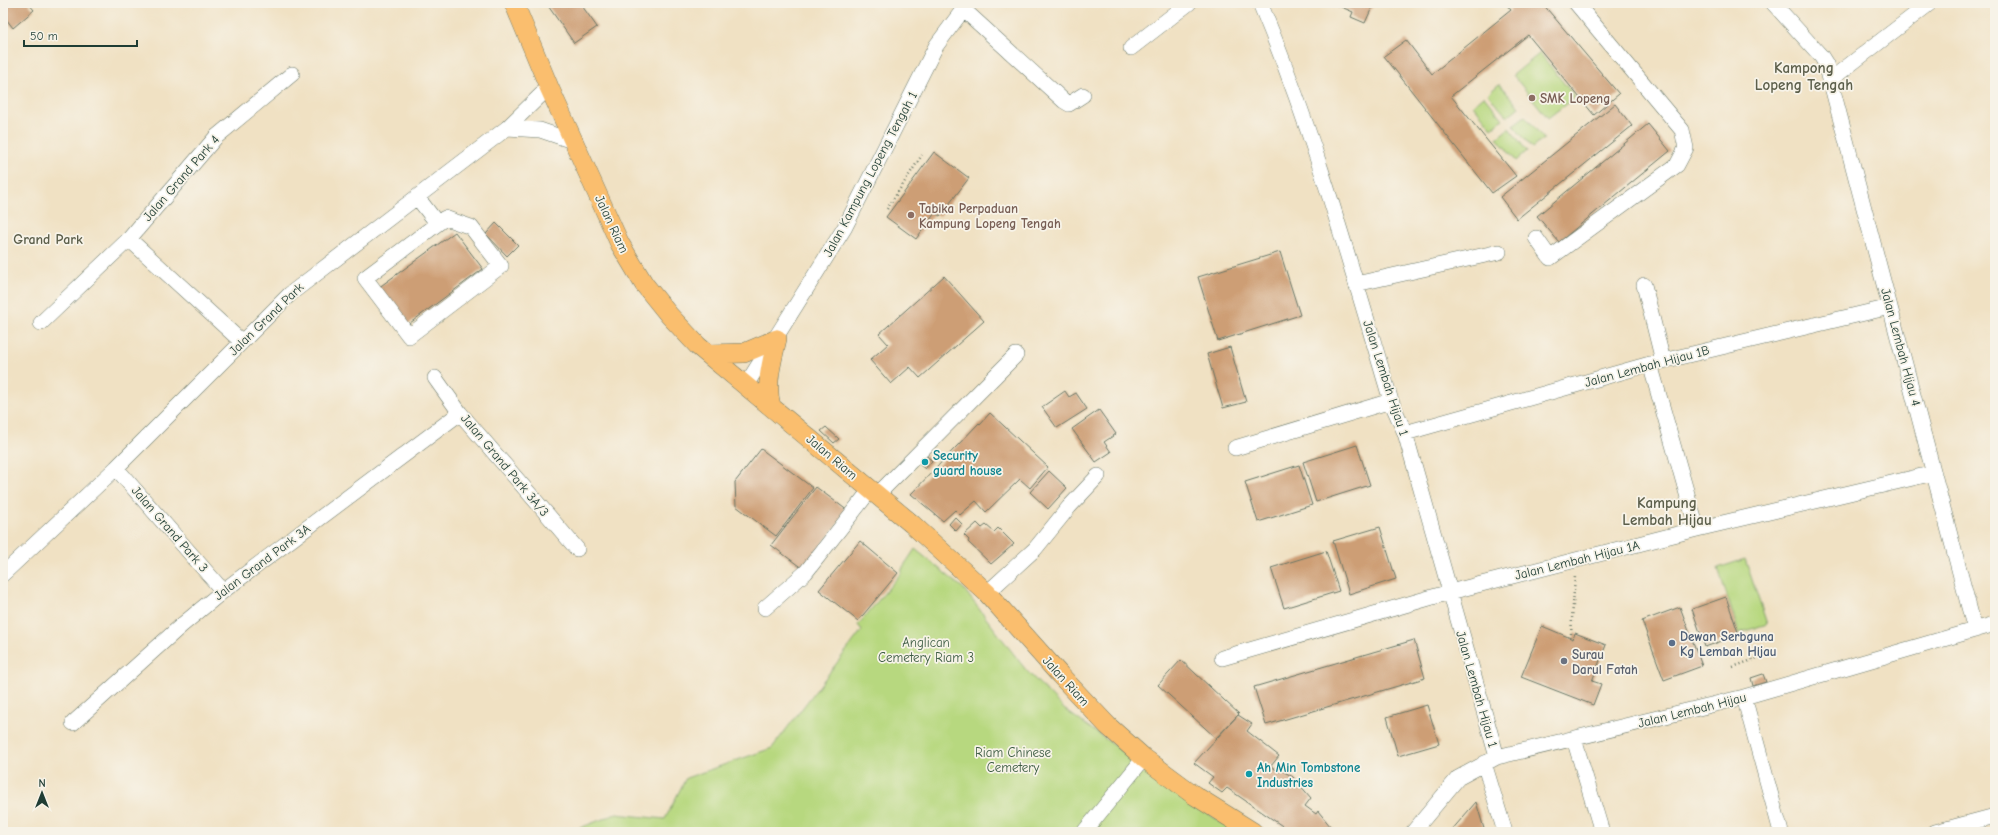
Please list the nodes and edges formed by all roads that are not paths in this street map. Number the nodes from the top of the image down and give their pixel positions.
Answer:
1 (514, 3) edge
2 (1189, 3) edge
3 (1260, 3) edge
4 (1576, 3) edge
5 (1773, 3) edge
6 (1930, 3) edge
7 (965, 6) edge
8 (1131, 48) dead end
9 (292, 74) dead end
10 (1830, 80) junction
11 (549, 87) junction
12 (1083, 95) dead end
13 (507, 128) junction
14 (575, 142) junction
15 (417, 197) junction
16 (437, 223) junction
17 (1536, 238) dead end
18 (128, 239) junction
19 (1499, 252) dead end
20 (1356, 284) junction
21 (1644, 285) dead end
22 (1890, 308) junction
23 (41, 323) dead end
24 (777, 339) junction
25 (242, 342) junction
26 (709, 354) junction
27 (1016, 355) dead end
28 (1656, 362) junction
29 (435, 378) dead end
30 (746, 385) junction
31 (1391, 401) junction
32 (771, 406) junction
33 (460, 413) junction
34 (1405, 433) junction
35 (1235, 448) dead end
36 (116, 468) junction
37 (1934, 473) junction
38 (1098, 476) dead end
39 (874, 492) junction
40 (1697, 529) junction
41 (577, 549) dead end
42 (3, 574) edge
43 (224, 591) junction
44 (1450, 592) junction
45 (987, 593) junction
46 (764, 608) dead end
47 (1995, 624) edge
48 (1975, 630) junction
49 (1222, 658) dead end
50 (1744, 698) junction
51 (73, 723) dead end
52 (1574, 739) junction
53 (1144, 758) junction
54 (1490, 760) junction
55 (1995, 816) edge
56 (1084, 832) edge
57 (1253, 832) edge
58 (1413, 832) edge
59 (1505, 832) edge
60 (1602, 832) edge
61 (1781, 832) edge
62 (1935, 832) edge

1 - 11 main road, Jalan Riam
2 - 8 street
3 - 20 street, Jalan Lembah Hijau 1
4 - 17 street
5 - 10 street, Jalan Lembah Hijau 4
6 - 10 street
7 - 12 street
7 - 24 street, Jalan Kampung Lopeng Tengah 1
9 - 18 street, Jalan Grand Park 4
10 - 22 street, Jalan Lembah Hijau 4
11 - 13 street, Jalan Grand Park
11 - 14 main road, Jalan Riam
13 - 14 street
13 - 15 street, Jalan Grand Park
14 - 26 main road, Jalan Riam
15 - 16 street
15 - 25 street, Jalan Grand Park
16 - 16 street
18 - 23 street, Jalan Grand Park 4
18 - 25 street
19 - 20 street
20 - 31 street, Jalan Lembah Hijau 1
21 - 28 street
22 - 28 street, Jalan Lembah Hijau 1B
22 - 37 street, Jalan Lembah Hijau 4
24 - 26 main road
24 - 30 street, Jalan Kampung Lopeng Tengah 1
24 - 32 main road
25 - 36 street, Jalan Grand Park
26 - 30 main road, Jalan Riam
27 - 39 street
28 - 34 street, Jalan Lembah Hijau 1B
28 - 40 street
29 - 33 street, Jalan Grand Park 3A/3
30 - 32 main road, Jalan Riam
31 - 34 street, Jalan Lembah Hijau 1
31 - 35 street
32 - 39 main road, Jalan Riam
33 - 41 street, Jalan Grand Park 3A/3
33 - 43 street, Jalan Grand Park 3A
34 - 44 street, Jalan Lembah Hijau 1
36 - 42 street, Jalan Grand Park
36 - 43 street, Jalan Grand Park 3
37 - 40 street, Jalan Lembah Hijau 1A
37 - 48 street, Jalan Lembah Hijau 4
38 - 45 street
39 - 45 main road, Jalan Riam
39 - 46 street
40 - 44 street, Jalan Lembah Hijau 1A
43 - 51 street, Jalan Grand Park 3A
44 - 49 street, Jalan Lembah Hijau 1A
44 - 54 street, Jalan Lembah Hijau 1
45 - 53 main road, Jalan Riam
47 - 48 street, Jalan Lembah Hijau
48 - 50 street, Jalan Lembah Hijau
50 - 52 street, Jalan Lembah Hijau
50 - 61 street
52 - 54 street, Jalan Lembah Hijau
52 - 60 street
53 - 56 street
53 - 57 main road, Jalan Riam
54 - 58 street, Jalan Lembah Hijau
54 - 59 street, Jalan Lembah Hijau 1
55 - 62 street

